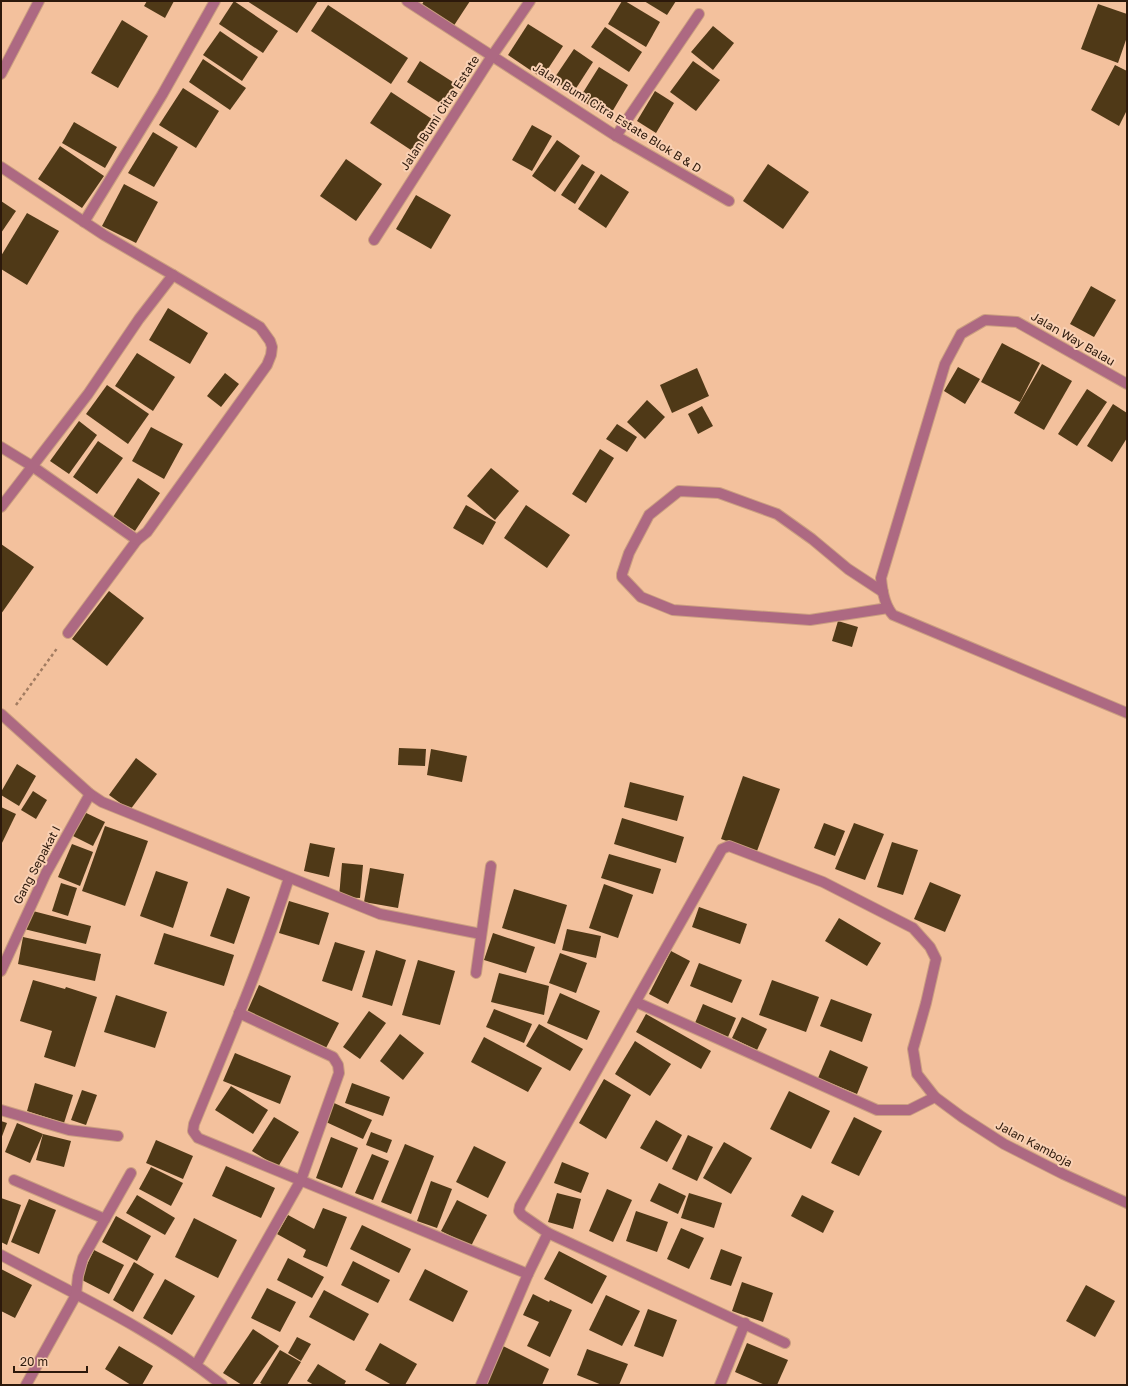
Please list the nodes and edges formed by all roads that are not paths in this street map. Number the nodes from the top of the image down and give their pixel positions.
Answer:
1 (39, 1) edge
2 (215, 1) edge
3 (407, 1) edge
4 (530, 1) edge
5 (700, 14) dead end
6 (492, 56) junction
7 (2, 68) edge
8 (616, 136) junction
9 (1, 167) edge
10 (729, 201) dead end
11 (84, 222) junction
12 (374, 240) dead end
13 (173, 274) junction
14 (1127, 384) edge
15 (1, 447) edge
16 (32, 466) junction
17 (1, 507) edge
18 (137, 540) junction
19 (883, 592) junction
20 (888, 608) junction
21 (68, 633) road end
22 (1127, 713) edge
23 (4, 716) edge
24 (90, 794) junction
25 (491, 866) dead end
26 (289, 878) junction
27 (481, 934) junction
28 (1, 971) edge
29 (476, 973) dead end
30 (636, 1002) junction
31 (239, 1013) junction
32 (935, 1097) junction
33 (1, 1110) edge
34 (118, 1136) dead end
35 (131, 1173) dead end
36 (14, 1180) dead end
37 (301, 1180) junction
38 (1127, 1203) edge
39 (105, 1218) junction
40 (548, 1233) junction
41 (1, 1255) edge
42 (528, 1274) junction
43 (76, 1295) junction
44 (744, 1323) junction
45 (785, 1343) dead end
46 (196, 1365) junction
47 (26, 1385) edge
48 (222, 1385) edge
49 (482, 1385) edge
50 (720, 1385) edge

1 - 7 street
2 - 11 street
3 - 6 street, Jalan Bumi Citra Estate Blok B & D
4 - 6 street, Jalan Bumi Citra Estate
5 - 8 street
6 - 8 street, Jalan Bumi Citra Estate Blok B & D
6 - 12 street, Jalan Bumi Citra Estate
8 - 10 street, Jalan Bumi Citra Estate Blok B & D
9 - 11 street
11 - 13 street
13 - 16 street
13 - 18 street
14 - 19 street, Jalan Way Balau
15 - 16 street
16 - 17 street
16 - 18 street
18 - 21 street
19 - 20 street
19 - 20 street
20 - 22 street
23 - 24 street
24 - 26 street
24 - 28 street, Gang Sepakat I
25 - 27 street
26 - 27 street
26 - 31 street
27 - 29 street
30 - 32 street
30 - 32 street, Jalan Kamboja
30 - 40 street, Jalan Kamboja
31 - 37 street
31 - 37 street
32 - 38 street, Jalan Kamboja
33 - 34 street
35 - 39 street
36 - 39 street
37 - 42 street
37 - 46 street
39 - 43 street
40 - 42 street
40 - 44 street, Jalan Kamboja
41 - 43 street
42 - 49 street
43 - 46 street
43 - 47 street
44 - 45 street, Jalan Kamboja
44 - 50 street
46 - 48 street

